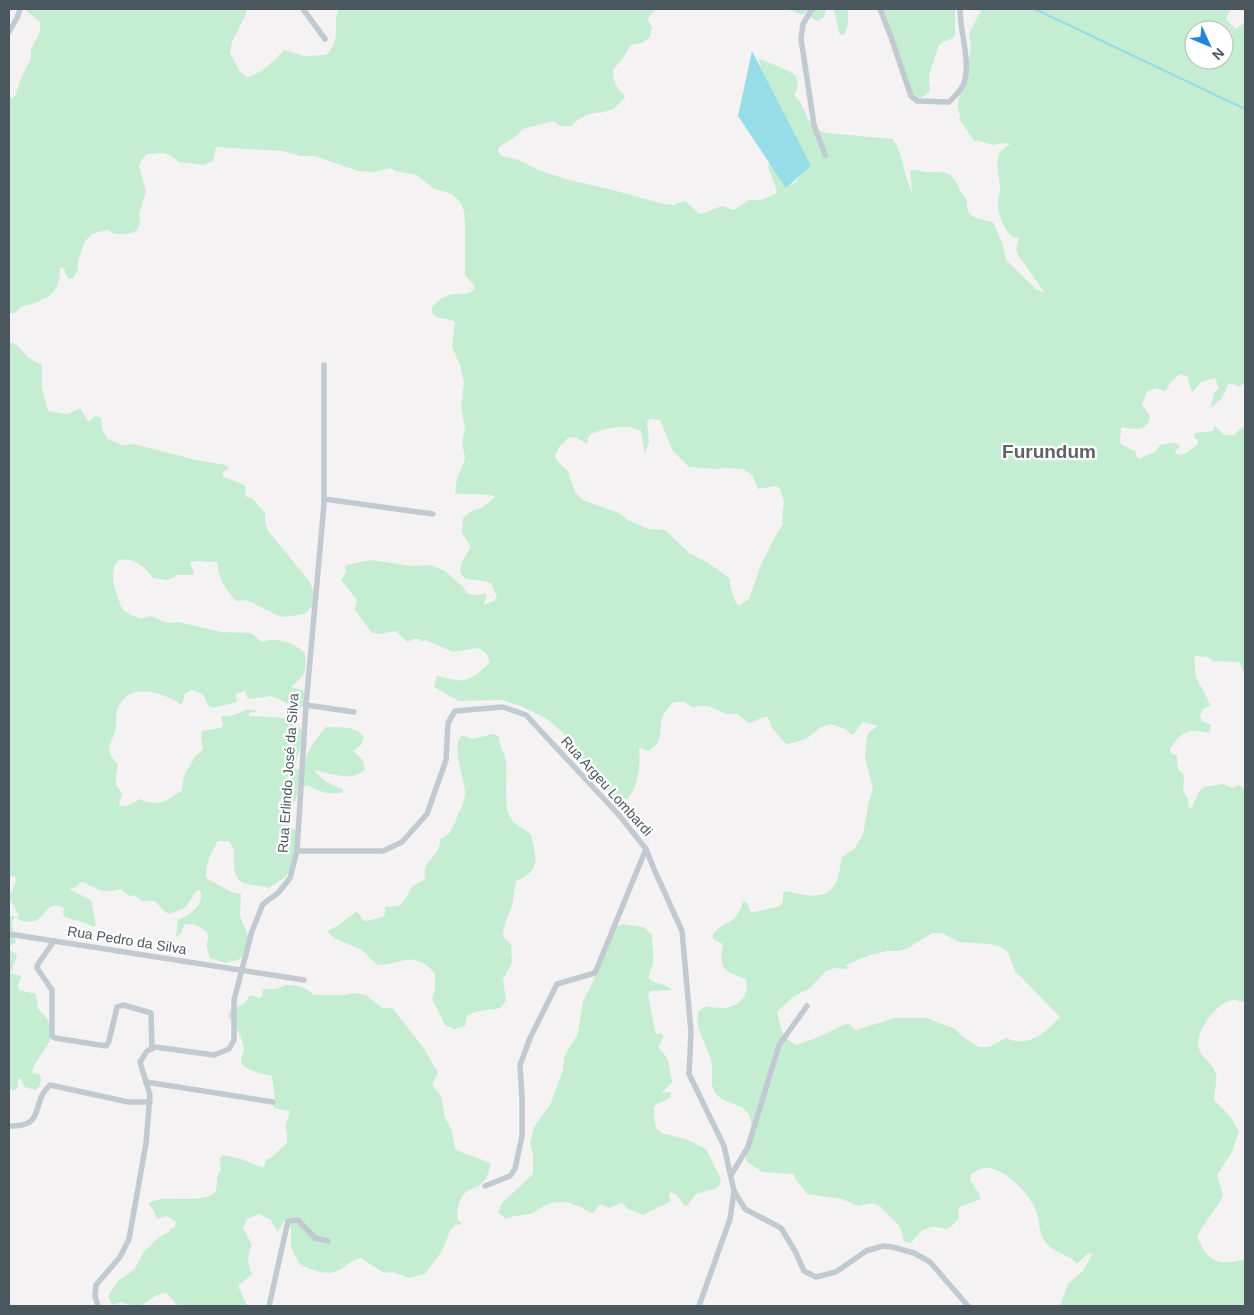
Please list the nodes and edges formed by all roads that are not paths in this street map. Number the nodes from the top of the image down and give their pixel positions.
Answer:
1 (20, 9) edge
2 (304, 9) edge
3 (812, 9) edge
4 (880, 9) edge
5 (960, 9) edge
6 (9, 32) edge
7 (325, 39) dead end
8 (825, 155) dead end
9 (324, 365) dead end
10 (324, 499) junction
11 (433, 514) dead end
12 (306, 705) junction
13 (354, 712) dead end
14 (646, 849) junction
15 (297, 851) junction
16 (9, 934) edge
17 (54, 941) junction
18 (241, 971) junction
19 (304, 980) dead end
20 (807, 1006) dead end
21 (152, 1049) junction
22 (146, 1082) junction
23 (150, 1102) junction
24 (273, 1102) dead end
25 (9, 1126) edge
26 (731, 1175) junction
27 (485, 1186) dead end
28 (734, 1192) junction
29 (328, 1241) dead end
30 (98, 1306) edge
31 (269, 1306) edge
32 (699, 1306) edge
33 (968, 1306) edge

1 - 6 street
2 - 7 street
3 - 8 street
4 - 5 street
9 - 10 street, Rua Erlindo José da Silva
10 - 11 street
10 - 12 street, Rua Erlindo José da Silva
12 - 13 street
12 - 15 street, Rua Erlindo José da Silva
14 - 15 street, Rua Argeu Lombardi
14 - 26 street, Rua Argeu Lombardi
14 - 27 street
15 - 18 street, Rua Erlindo José da Silva
16 - 17 street, Rua Pedro da Silva
17 - 18 street, Rua Pedro da Silva
17 - 21 street
18 - 19 street, Rua Pedro da Silva
18 - 21 street, Rua Erlindo José da Silva
20 - 26 street
21 - 22 street
22 - 23 street
22 - 24 street
23 - 25 street
23 - 30 street
26 - 28 street, Rua Argeu Lombardi
28 - 32 street, Rua Argeu Lombardi
28 - 33 street
29 - 31 street

